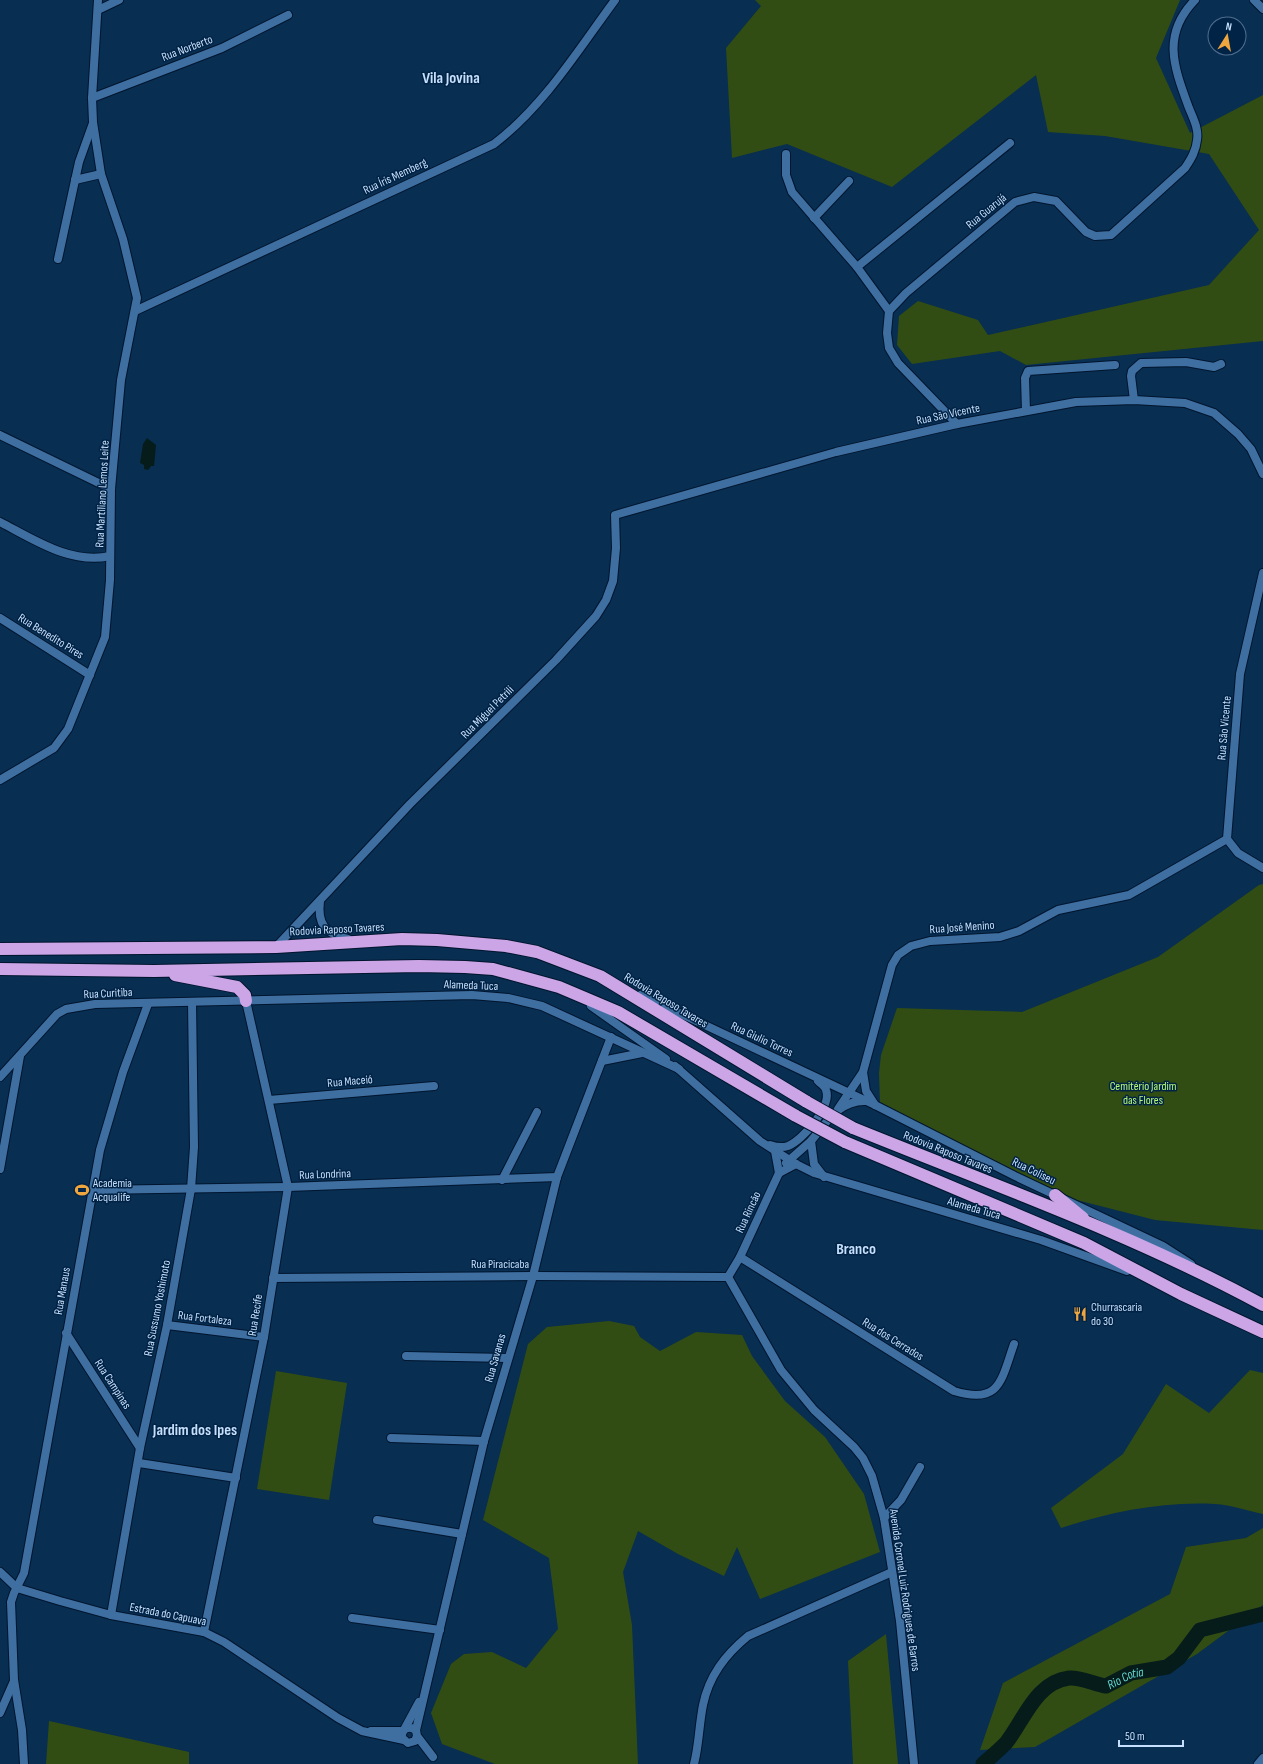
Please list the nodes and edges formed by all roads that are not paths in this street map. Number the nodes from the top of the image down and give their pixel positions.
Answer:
1 (98, 0) edge
2 (119, 0) edge
3 (615, 0) edge
4 (1195, 0) edge
5 (1254, 0) edge
6 (1263, 9) edge
7 (98, 10) junction
8 (288, 15) dead end
9 (92, 98) junction
10 (93, 122) junction
11 (1010, 143) dead end
12 (786, 154) dead end
13 (101, 174) junction
14 (75, 180) junction
15 (849, 182) dead end
16 (814, 218) junction
17 (58, 259) dead end
18 (857, 267) junction
19 (135, 311) junction
20 (889, 311) junction
21 (1221, 364) dead end
22 (1115, 365) dead end
23 (1134, 400) junction
24 (1026, 411) junction
25 (957, 424) junction
26 (0, 435) edge
27 (1263, 474) edge
28 (112, 489) junction
29 (615, 515) joint
30 (0, 522) edge
31 (110, 556) junction
32 (1263, 573) edge
33 (0, 618) edge
34 (90, 675) junction
35 (0, 780) edge
36 (1227, 839) junction
37 (1263, 868) edge
38 (320, 901) junction
39 (361, 943) junction
40 (276, 947) junction
41 (0, 949) edge
42 (0, 969) edge
43 (154, 971) junction
44 (600, 976) junction
45 (559, 986) junction
46 (246, 1001) junction
47 (192, 1002) junction
48 (148, 1004) junction
49 (611, 1037) junction
50 (644, 1053) junction
51 (20, 1056) junction
52 (602, 1061) junction
53 (679, 1069) junction
54 (861, 1075) junction
55 (812, 1076) junction
56 (0, 1077) edge
57 (434, 1086) dead end
58 (837, 1087) junction
59 (848, 1092) junction
60 (269, 1100) junction
61 (866, 1101) junction
62 (875, 1105) junction
63 (837, 1111) junction
64 (537, 1112) dead end
65 (760, 1141) junction
66 (811, 1141) junction
67 (775, 1151) junction
68 (793, 1162) junction
69 (0, 1169) edge
70 (779, 1173) junction
71 (557, 1177) junction
72 (824, 1177) junction
73 (502, 1180) junction
74 (288, 1187) junction
75 (191, 1189) junction
76 (93, 1190) junction
77 (1055, 1195) junction
78 (1092, 1225) junction
79 (740, 1256) junction
80 (1207, 1275) junction
81 (532, 1276) junction
82 (728, 1277) junction
83 (273, 1278) junction
84 (1153, 1280) junction
85 (1263, 1305) edge
86 (167, 1325) junction
87 (1263, 1332) edge
88 (66, 1333) junction
89 (264, 1337) junction
90 (1014, 1344) dead end
91 (406, 1356) dead end
92 (507, 1358) junction
93 (391, 1438) dead end
94 (484, 1441) junction
95 (140, 1448) junction
96 (139, 1463) junction
97 (920, 1467) dead end
98 (236, 1478) junction
99 (884, 1518) junction
100 (377, 1520) dead end
101 (462, 1534) junction
102 (0, 1572) edge
103 (892, 1572) junction
104 (17, 1588) junction
105 (111, 1615) junction
106 (352, 1618) dead end
107 (440, 1630) junction
108 (204, 1632) junction
109 (14, 1680) junction
110 (424, 1693) junction
111 (0, 1713) edge
112 (404, 1730) junction
113 (362, 1731) junction
114 (415, 1736) junction
115 (404, 1740) junction
116 (1263, 1758) edge
117 (24, 1764) edge
118 (439, 1764) edge
119 (694, 1764) edge
120 (914, 1764) edge
121 (1258, 1764) edge

1 - 7 street, Rua Martiliano Lemos Leite
2 - 7 street
3 - 19 street, Rua Íris Memberg
4 - 20 street, Rua Guarujá
5 - 6 street
7 - 9 street, Rua Martiliano Lemos Leite
8 - 9 street, Rua Norberto
9 - 10 street, Rua Martiliano Lemos Leite
10 - 13 street, Rua Martiliano Lemos Leite
10 - 14 street, Rua Martiliano Lemos Leite
11 - 18 street
12 - 16 street
13 - 14 street
13 - 19 street, Rua Martiliano Lemos Leite
14 - 17 street, Rua Martiliano Lemos Leite
15 - 16 street
16 - 18 street
18 - 20 street
19 - 28 street, Rua Martiliano Lemos Leite
20 - 25 street
21 - 23 street
22 - 24 street
23 - 24 street, Rua São Vicente
23 - 27 street, Rua São Vicente
24 - 25 street, Rua São Vicente
25 - 29 street, Rua São Vicente
26 - 28 street
28 - 31 street, Rua Martiliano Lemos Leite
29 - 38 street, Rua Miguel Petrili
30 - 31 street
31 - 34 street, Rua Martiliano Lemos Leite
32 - 36 street, Rua São Vicente
33 - 34 street, Rua Benedito Pires
34 - 35 street, Rua Martiliano Lemos Leite
36 - 37 street
36 - 54 street, Rua José Menino
38 - 39 street
38 - 40 street, Rua Miguel Petrili
39 - 40 highway, Rodovia Raposo Tavares
39 - 44 highway, Rodovia Raposo Tavares
40 - 41 highway, Rodovia Raposo Tavares
42 - 43 highway
43 - 45 highway
43 - 46 highway
44 - 55 street, Rua Giulio Torres
44 - 78 highway, Rodovia Raposo Tavares, bridge
45 - 53 street, Alameda Tuca
45 - 84 highway, bridge
46 - 47 street, Rua Curitiba
46 - 49 street, Alameda Tuca
46 - 60 street, Rua Recife
47 - 48 street, Rua Curitiba
47 - 75 street, Rua Sussumo Yoshimoto
48 - 51 street, Rua Curitiba
48 - 76 street, Rua Manaus
49 - 50 street, Alameda Tuca
49 - 52 street, Rua Savanas
50 - 52 street
50 - 53 street, Alameda Tuca
51 - 56 street, Rua Curitiba
51 - 69 street
52 - 71 street, Rua Savanas
53 - 65 street, Alameda Tuca
54 - 58 street
54 - 59 street, Rua José Menino
54 - 62 street, Rua José Menino
55 - 58 street, Rua Giulio Torres
55 - 65 street
57 - 60 street, Rua Maceió
58 - 59 street, Rua Giulio Torres
59 - 61 street, Rua Coliseu
59 - 63 street, Rua José Menino
60 - 74 street, Rua Recife
61 - 62 street, Rua Coliseu
61 - 63 street
62 - 77 street, Rua Coliseu
63 - 66 street
64 - 73 street
65 - 67 street, Alameda Tuca
66 - 68 street
66 - 72 street
67 - 68 street, Alameda Tuca
67 - 70 street
68 - 70 street
68 - 72 street, Alameda Tuca
70 - 79 street, Rua Rincão
71 - 73 street, Rua Londrina
71 - 81 street, Rua Savanas
72 - 84 street, Alameda Tuca
73 - 74 street, Rua Londrina
74 - 75 street, Rua Londrina
74 - 83 street, Rua Recife
75 - 76 street, Rua Londrina
75 - 86 street, Rua Sussumo Yoshimoto
76 - 88 street, Rua Manaus
77 - 78 highway
77 - 80 street, Rua Coliseu
78 - 80 highway, Rodovia Raposo Tavares
79 - 82 street, Rua Rincão
79 - 90 street, Rua dos Cerrados
80 - 85 highway, Rodovia Raposo Tavares
81 - 82 street, Rua Piracicaba
81 - 83 street, Rua Piracicaba
81 - 92 street, Rua Savanas
82 - 99 street, Avenida Coronel Luiz Rodrigues de Barros
83 - 89 street, Rua Recife
84 - 87 highway
86 - 89 street, Rua Fortaleza
86 - 95 street, Rua Sussumo Yoshimoto
88 - 95 street, Rua Campinas
88 - 104 street, Rua Manaus
89 - 98 street, Rua Recife
91 - 92 street
92 - 94 street, Rua Savanas
93 - 94 street
94 - 101 street, Rua Savanas
95 - 96 street, Rua Sussumo Yoshimoto
96 - 98 street
96 - 105 street, Rua Sussumo Yoshimoto
97 - 99 street
98 - 108 street, Rua Recife
99 - 103 street, Avenida Coronel Luiz Rodrigues de Barros
100 - 101 street
101 - 107 street, Rua Savanas
102 - 104 street, Estrada do Capuava
103 - 119 street
103 - 120 street, Avenida Coronel Luiz Rodrigues de Barros
104 - 105 street, Estrada do Capuava
104 - 109 street, Rua Manaus
105 - 108 street, Estrada do Capuava
106 - 107 street
107 - 110 street, Rua Savanas
108 - 113 street, Estrada do Capuava
109 - 111 street
109 - 117 street, Rua Manaus
110 - 112 street, Rua Savanas
110 - 114 street, Rua Savanas
112 - 113 street, Estrada do Capuava
112 - 114 street, Estrada do Capuava
112 - 115 street
113 - 115 street, Estrada do Capuava
114 - 115 street, Estrada do Capuava
114 - 118 street, Estrada do Capuava
116 - 121 street

